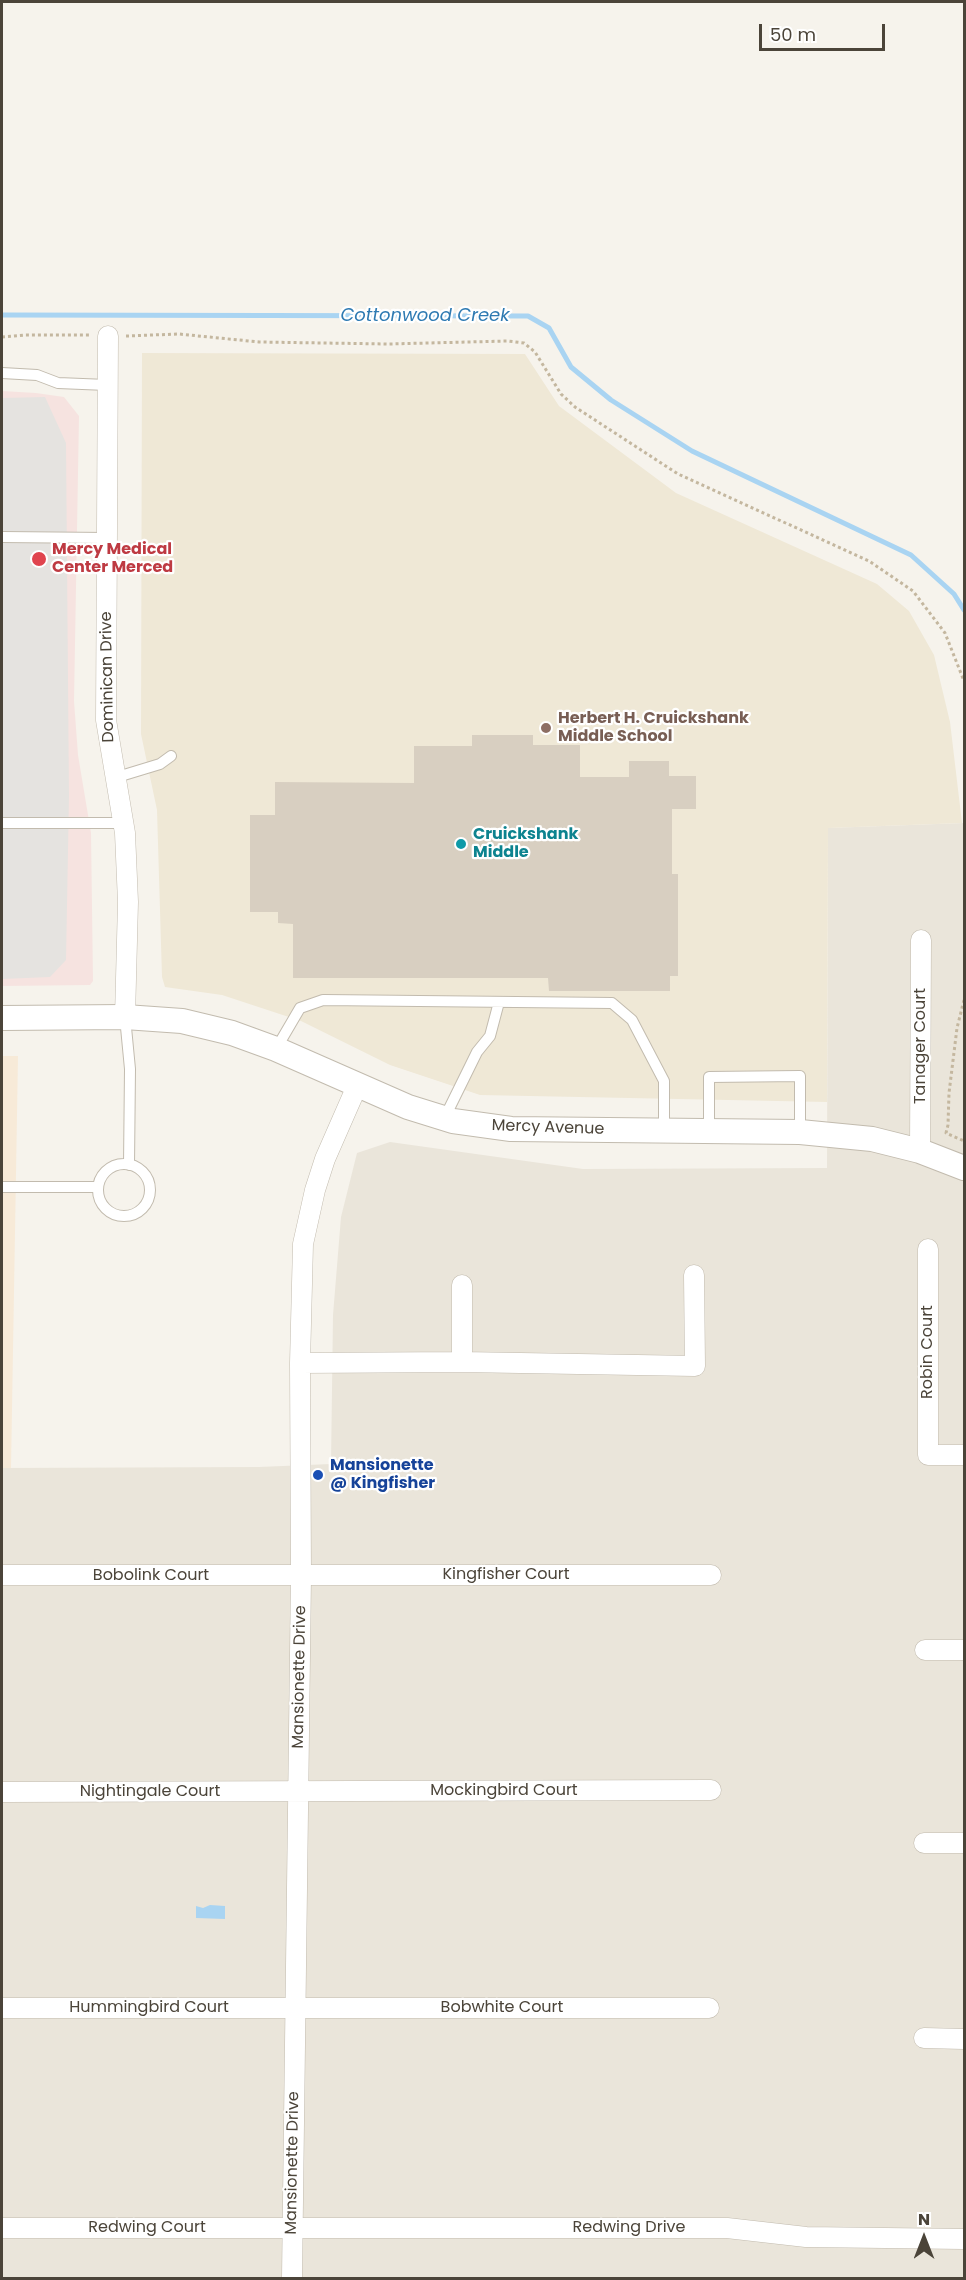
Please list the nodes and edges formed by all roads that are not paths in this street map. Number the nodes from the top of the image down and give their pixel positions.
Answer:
1 (108, 336) road end
2 (2, 373) edge
3 (107, 385) junction
4 (2, 537) edge
5 (107, 538) junction
6 (171, 756) dead end
7 (114, 778) junction
8 (2, 823) edge
9 (123, 823) junction
10 (921, 940) dead end
11 (499, 1002) junction
12 (125, 1017) junction
13 (2, 1018) edge
14 (276, 1049) junction
15 (357, 1086) junction
16 (444, 1119) junction
17 (664, 1130) junction
18 (709, 1131) junction
19 (800, 1132) junction
20 (920, 1152) junction
21 (129, 1165) junction
22 (964, 1168) edge
23 (2, 1187) edge
24 (98, 1187) junction
25 (928, 1249) dead end
26 (694, 1275) dead end
27 (462, 1285) dead end
28 (462, 1362) junction
29 (300, 1363) junction
30 (964, 1455) edge
31 (2, 1575) edge
32 (711, 1575) dead end
33 (301, 1576) junction
34 (925, 1650) dead end
35 (964, 1650) edge
36 (711, 1790) dead end
37 (2, 1792) edge
38 (298, 1792) junction
39 (924, 1843) dead end
40 (964, 1843) edge
41 (2, 2008) edge
42 (296, 2008) junction
43 (709, 2008) dead end
44 (924, 2038) dead end
45 (964, 2039) edge
46 (2, 2228) edge
47 (292, 2229) junction
48 (964, 2239) edge
49 (292, 2278) edge

1 - 3 street, Dominican Drive
2 - 3 lane
3 - 5 street, Dominican Drive
4 - 5 lane
5 - 7 street, Dominican Drive
6 - 7 lane
7 - 9 street, Dominican Drive
8 - 9 lane
9 - 12 street, Dominican Drive
10 - 20 street, Tanager Court
11 - 14 lane
11 - 16 lane
11 - 17 lane
12 - 13 street, Mercy Avenue
12 - 14 street, Mercy Avenue
12 - 21 lane
14 - 15 street, Mercy Avenue
15 - 16 street, Mercy Avenue
15 - 29 street, Mansionette Drive
16 - 17 street, Mercy Avenue
17 - 18 street, Mercy Avenue
18 - 19 street, Mercy Avenue
18 - 19 lane
19 - 20 street, Mercy Avenue
20 - 22 street, Mercy Avenue
21 - 24 lane
21 - 24 lane
23 - 24 lane
25 - 30 street, Robin Court
26 - 28 street
27 - 28 street
28 - 29 street
29 - 33 street, Mansionette Drive
31 - 33 street, Bobolink Court
32 - 33 street, Kingfisher Court
33 - 38 street, Mansionette Drive
34 - 35 street
36 - 38 street, Mockingbird Court
37 - 38 street, Nightingale Court
38 - 42 street, Mansionette Drive
39 - 40 street
41 - 42 street, Hummingbird Court
42 - 43 street, Bobwhite Court
42 - 47 street, Mansionette Drive
44 - 45 street
46 - 47 street, Redwing Court
47 - 48 street, Redwing Drive
47 - 49 street, Mansionette Drive

